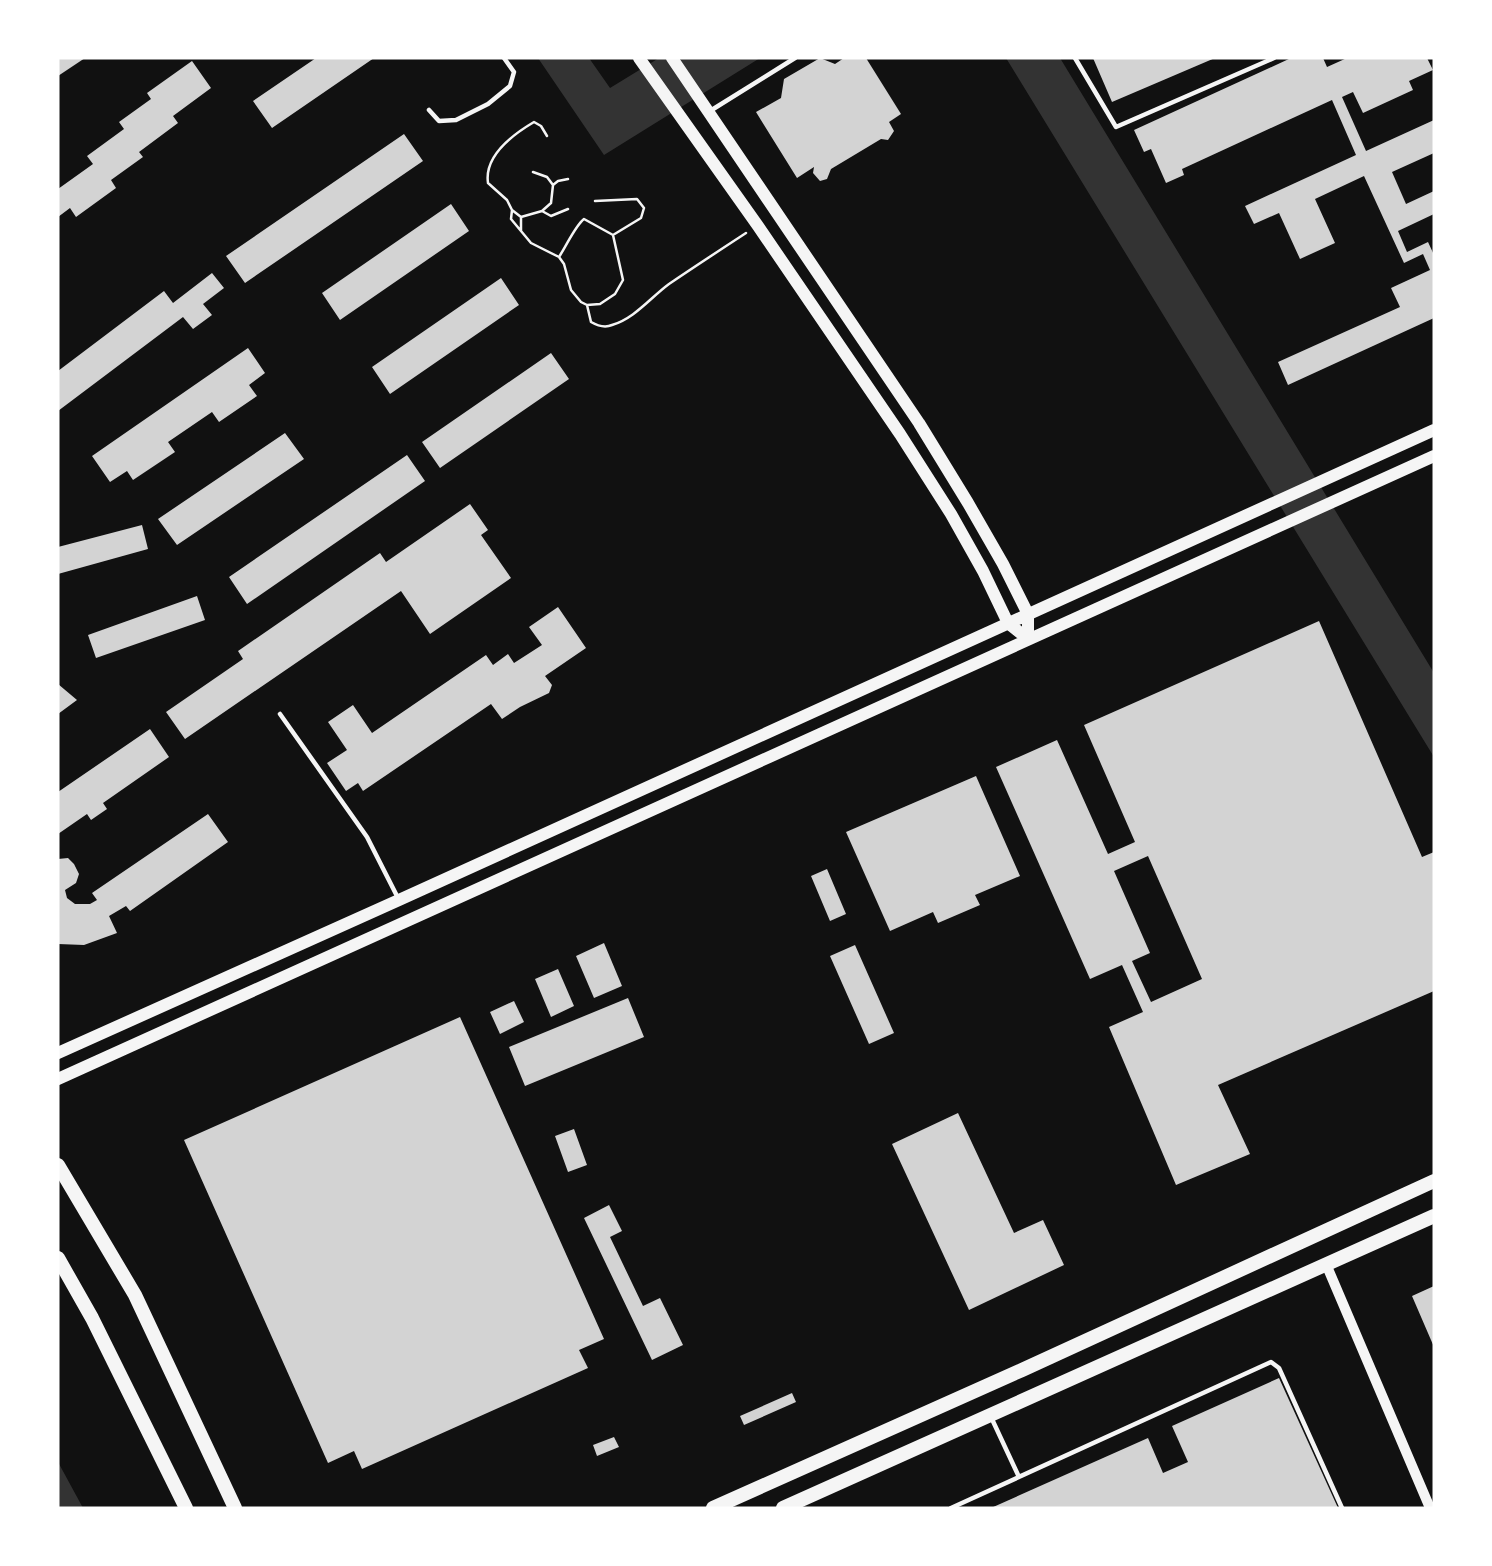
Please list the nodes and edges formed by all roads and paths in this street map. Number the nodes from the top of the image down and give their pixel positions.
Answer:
1 (504, 58) edge
2 (672, 58) edge
3 (794, 58) edge
4 (1075, 58) edge
5 (1273, 58) edge
6 (640, 59) edge
7 (707, 107) junction
8 (429, 110) dead end
9 (547, 136) dead end
10 (533, 172) dead end
11 (568, 179) dead end
12 (553, 186) junction
13 (595, 201) dead end
14 (568, 209) dead end
15 (512, 210) junction
16 (542, 211) junction
17 (521, 217) junction
18 (758, 226) junction
19 (521, 231) junction
20 (613, 235) junction
21 (559, 257) junction
22 (587, 305) junction
23 (1434, 430) edge
24 (1434, 456) edge
25 (1028, 614) junction
26 (1008, 623) junction
27 (1028, 639) junction
28 (280, 714) dead end
29 (399, 900) junction
30 (58, 1053) edge
31 (58, 1079) edge
32 (58, 1165) edge
33 (1434, 1181) edge
34 (1434, 1216) edge
35 (58, 1258) edge
36 (1326, 1264) junction
37 (991, 1416) junction
38 (1019, 1477) junction
39 (186, 1508) edge
40 (235, 1508) edge
41 (713, 1508) edge
42 (783, 1508) edge
43 (951, 1508) edge
44 (1342, 1508) edge
45 (1430, 1508) edge

1 - 8 lane
2 - 7 main road
3 - 7 lane
4 - 5 lane
6 - 18 main road
7 - 25 main road
9 - 15 path
10 - 12 path
11 - 12 path
12 - 16 path
13 - 20 path
14 - 16 path
15 - 17 path
15 - 19 path
16 - 17 path
17 - 19 path
18 - 22 path
18 - 26 main road
19 - 21 path
20 - 21 path
20 - 22 path
21 - 22 path
23 - 25 main road
24 - 27 main road
25 - 26 main road
25 - 27 main road
26 - 27 main road
26 - 29 main road
27 - 31 main road
28 - 29 lane
29 - 30 main road
32 - 40 main road
33 - 41 main road
34 - 36 main road
35 - 39 main road
36 - 37 main road
36 - 45 street
37 - 38 lane
37 - 42 main road
38 - 43 lane
38 - 44 lane

